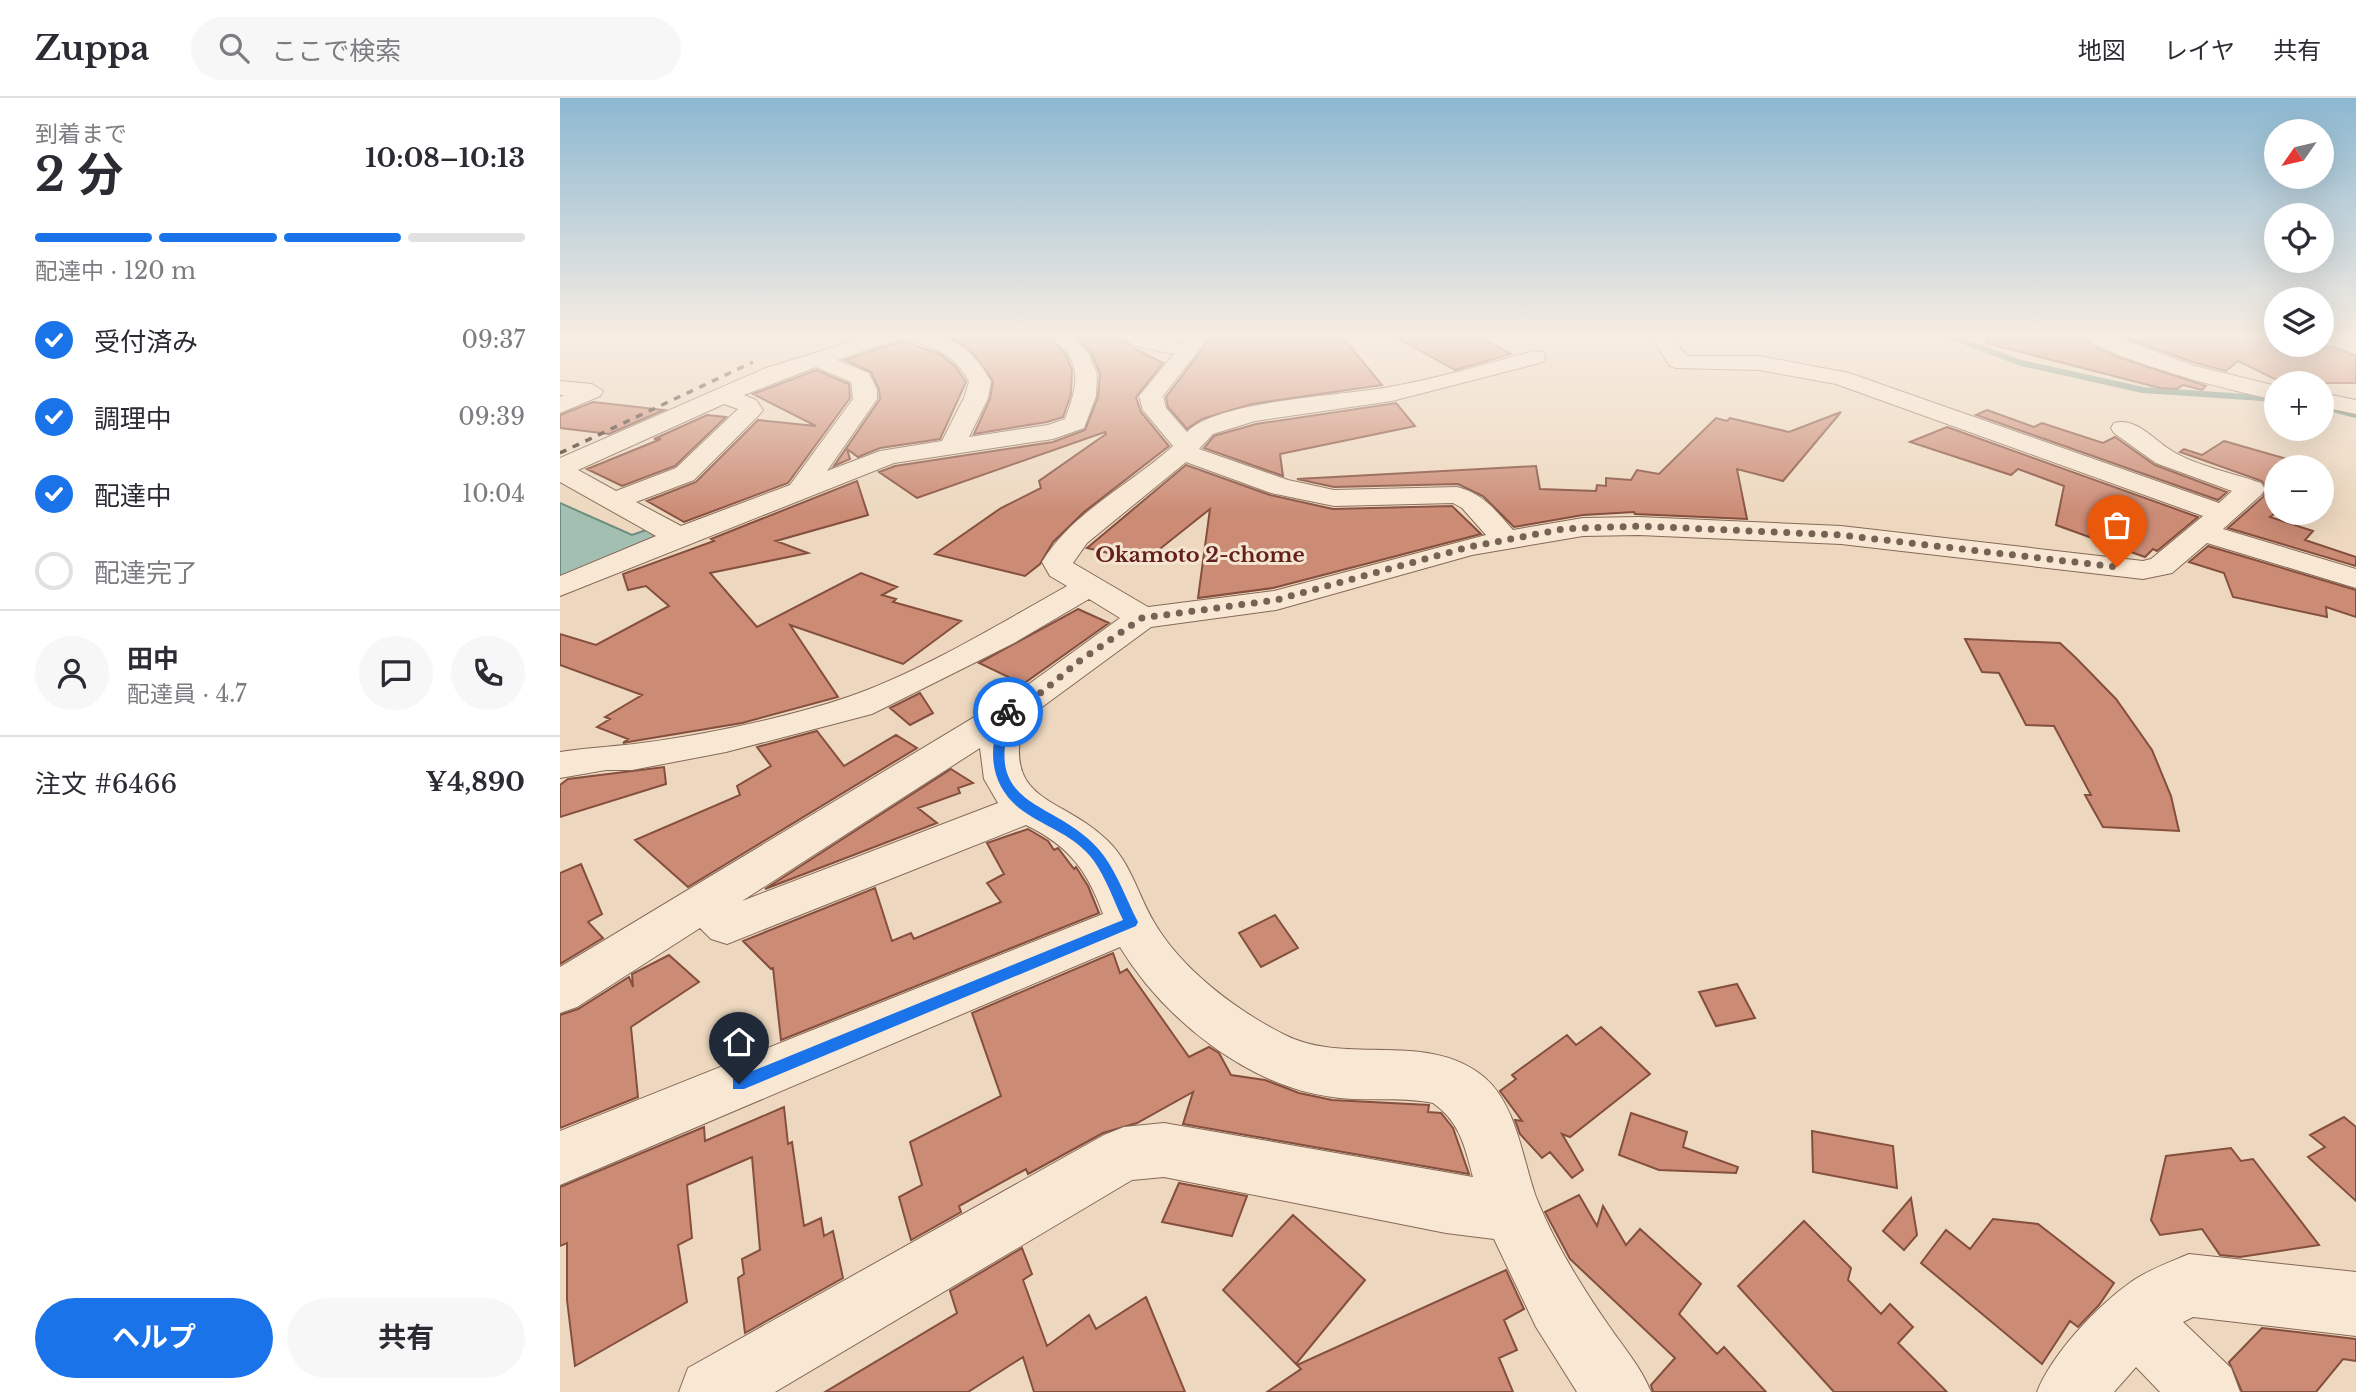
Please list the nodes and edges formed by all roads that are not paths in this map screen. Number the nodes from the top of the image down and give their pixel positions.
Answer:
1 (585, 394) edge
2 (866, 394) edge
3 (977, 394) edge
4 (1083, 394) edge
5 (1152, 394) edge
6 (1389, 394) edge
7 (1885, 394) edge
8 (724, 395) joint
9 (2334, 402) edge
10 (560, 406) edge
11 (2356, 407) edge
12 (2123, 428) dead end
13 (952, 445) junction
14 (1184, 449) junction
15 (560, 469) edge
16 (800, 490) junction
17 (614, 501) junction
18 (2212, 523) junction
19 (679, 537) junction
20 (1505, 539) junction
21 (2356, 579) edge
22 (1089, 586) junction
23 (560, 587) edge
24 (1142, 618) junction
25 (1006, 713) junction
26 (560, 765) edge
27 (1027, 808) junction
28 (704, 903) junction
29 (1131, 922) junction
30 (560, 992) edge
31 (560, 1158) edge
32 (1512, 1212) junction
33 (2356, 1304) edge
34 (2134, 1320) junction
35 (712, 1392) edge
36 (1618, 1392) edge
37 (2070, 1392) edge
38 (2207, 1392) edge

1 - 10 street
2 - 16 street
3 - 13 street
4 - 13 street
5 - 14 street
6 - 14 street
7 - 18 street
8 - 15 street
8 - 17 street
9 - 11 street
12 - 18 street
13 - 16 street
14 - 20 street
14 - 22 street
15 - 17 street
16 - 19 street
17 - 19 street
18 - 20 street
18 - 21 street
19 - 23 street
20 - 24 street
22 - 24 street
22 - 26 street
24 - 25 street
25 - 27 street
25 - 28 street
27 - 28 street
27 - 29 street
28 - 30 street
29 - 31 street
29 - 32 street
32 - 35 street
32 - 36 street
33 - 34 street
34 - 37 street
34 - 38 street

